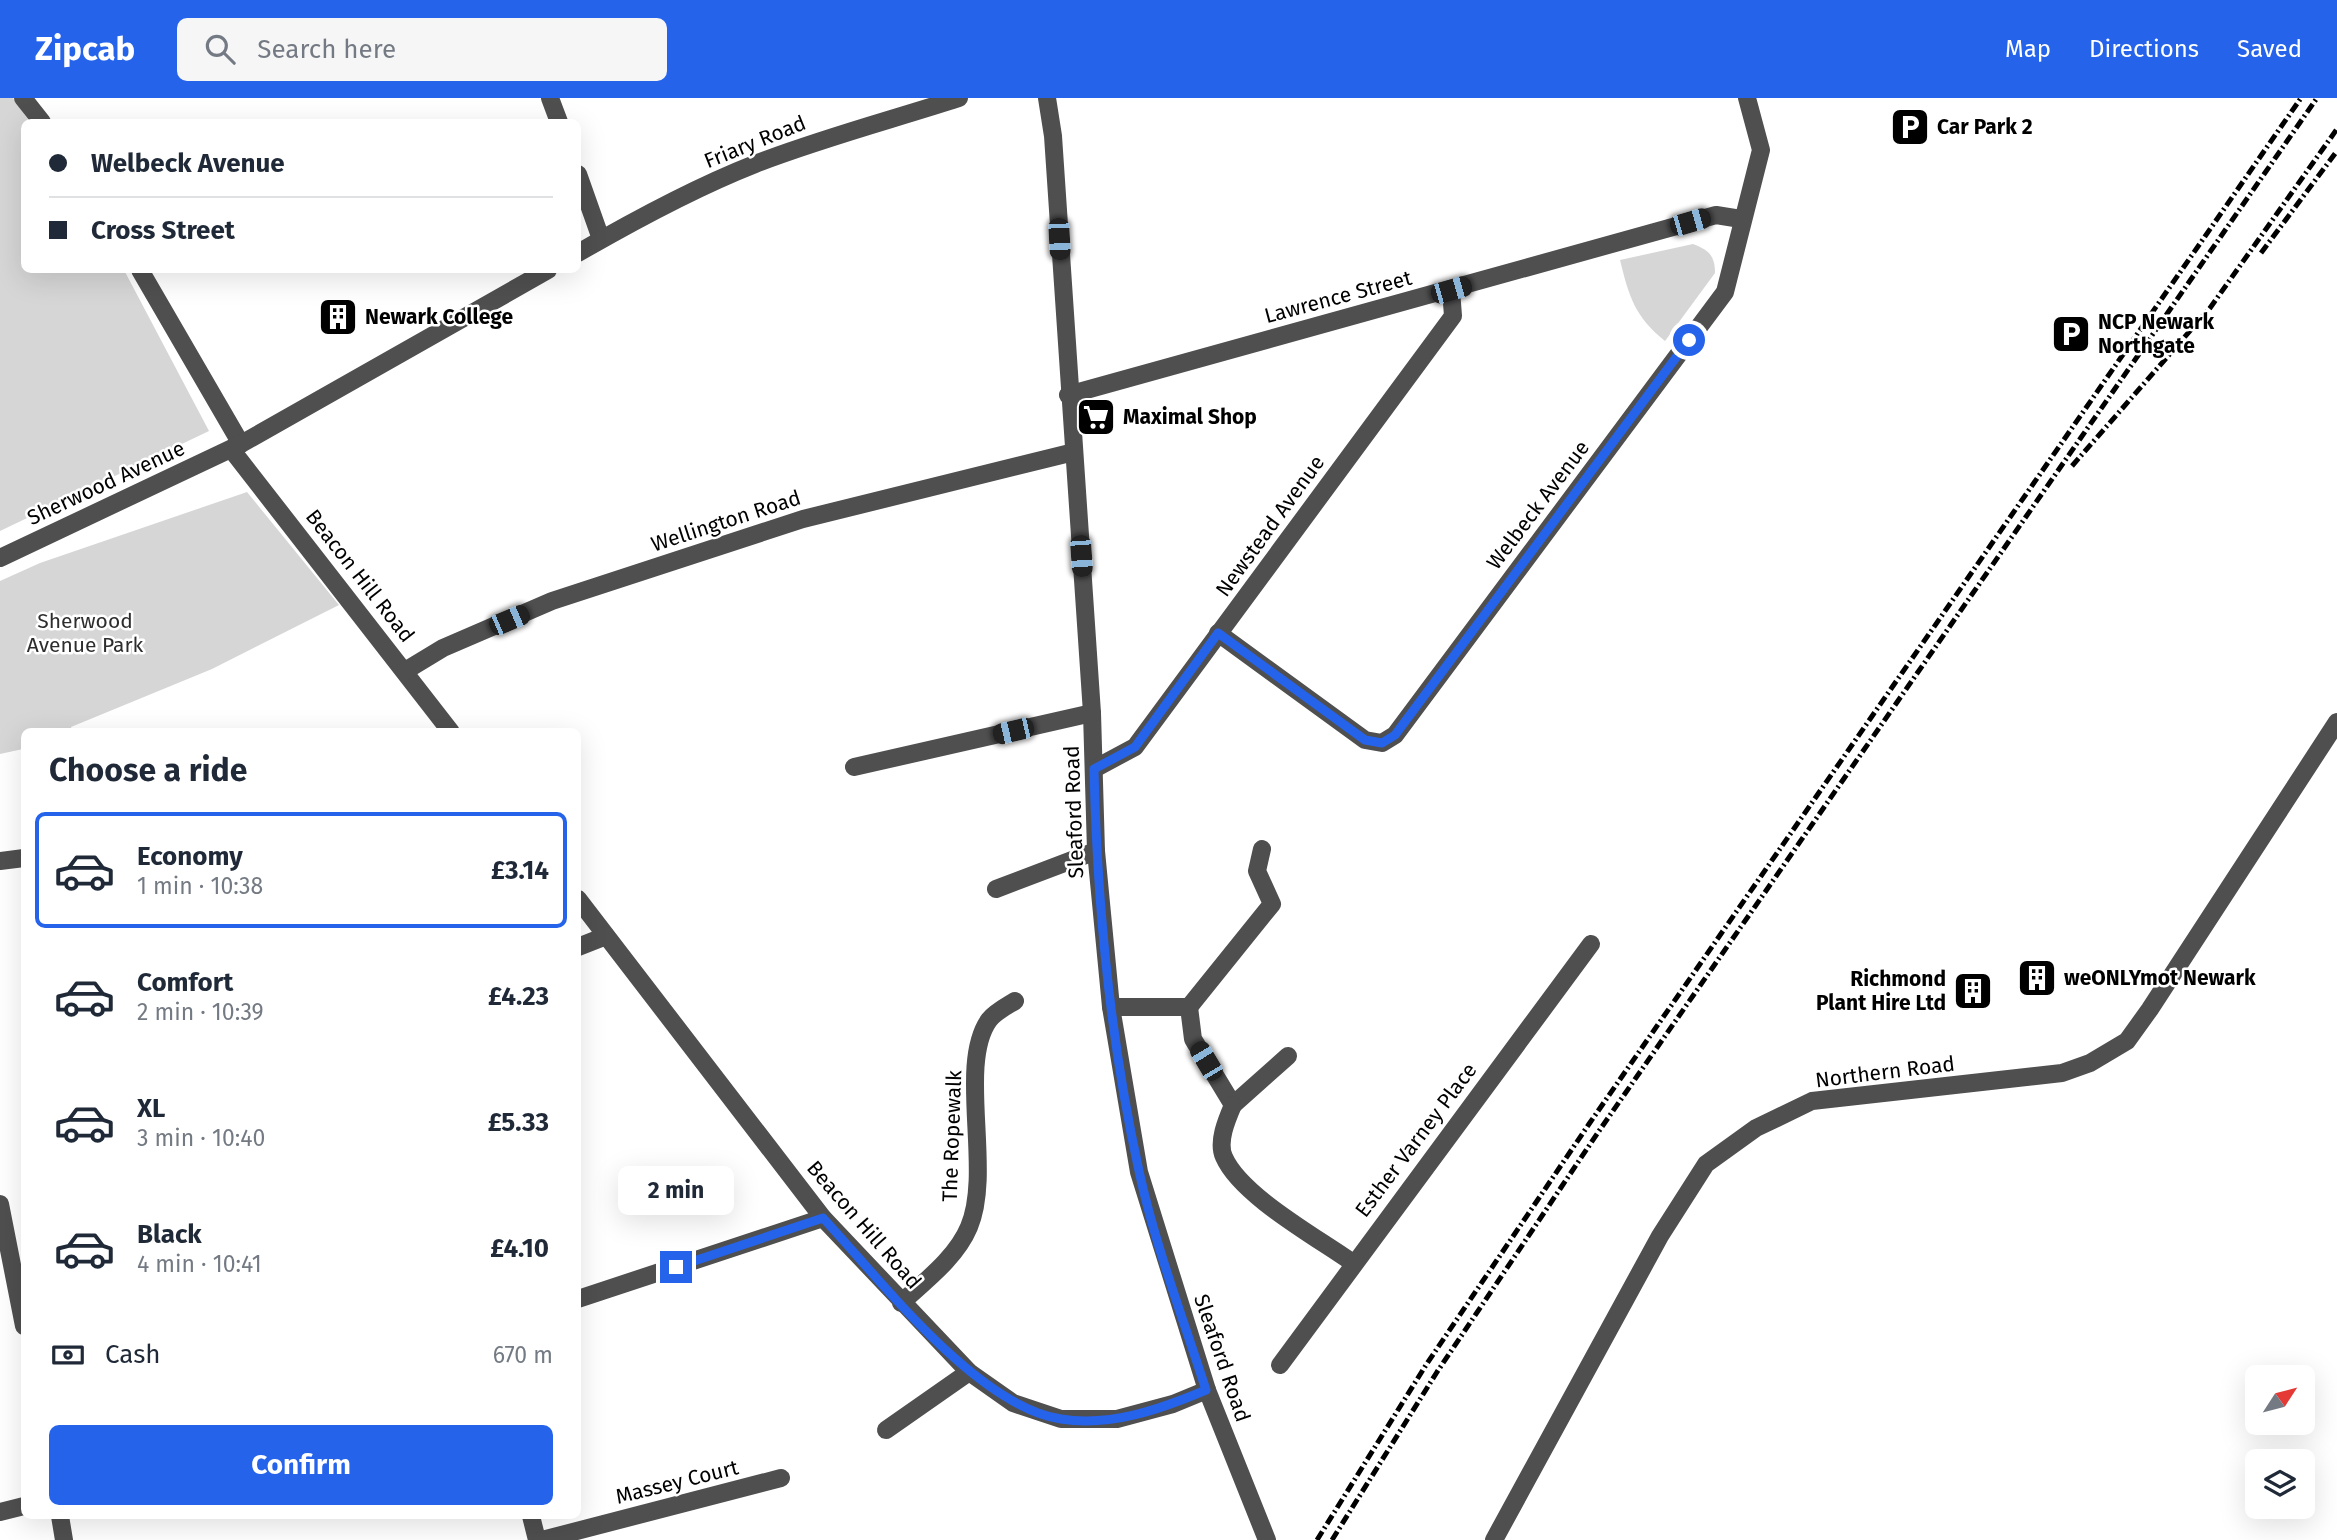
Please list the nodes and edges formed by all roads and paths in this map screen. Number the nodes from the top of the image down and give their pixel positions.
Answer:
1 (23, 98) edge
2 (550, 98) edge
3 (959, 98) edge
4 (1047, 98) edge
5 (1747, 98) edge
6 (40, 119) edge
7 (558, 119) edge
8 (581, 182) edge
9 (1741, 219) junction
10 (601, 239) junction
11 (581, 251) edge
12 (142, 273) edge
13 (543, 273) edge
14 (1451, 290) junction
15 (1068, 395) junction
16 (236, 447) junction
17 (1074, 453) junction
18 (0, 558) edge
19 (1218, 633) junction
20 (405, 671) junction
21 (1092, 713) junction
22 (2337, 722) edge
23 (448, 728) edge
24 (854, 767) dead end
25 (1094, 769) junction
26 (1262, 849) dead end
27 (1096, 851) junction
28 (21, 858) edge
29 (0, 862) edge
30 (996, 889) dead end
31 (581, 903) edge
32 (606, 936) junction
33 (1591, 944) dead end
34 (581, 946) edge
35 (1015, 1001) dead end
36 (1111, 1007) junction
37 (1189, 1007) junction
38 (1287, 1056) dead end
39 (1233, 1105) junction
40 (0, 1204) edge
41 (823, 1218) junction
42 (1353, 1263) junction
43 (581, 1298) edge
44 (901, 1303) junction
45 (21, 1311) edge
46 (1280, 1365) dead end
47 (969, 1372) junction
48 (1206, 1390) junction
49 (886, 1430) dead end
50 (781, 1478) dead end
51 (21, 1507) edge
52 (0, 1511) edge
53 (60, 1519) edge
54 (532, 1519) edge
55 (64, 1540) edge
56 (540, 1540) edge
57 (1267, 1540) edge
58 (1494, 1540) edge

1 - 6 street
2 - 7 street
3 - 10 street, Friary Road
4 - 15 street, Sleaford Road
5 - 9 street, Welbeck Avenue
8 - 10 street
9 - 14 street, Lawrence Street
9 - 19 street, Welbeck Avenue
10 - 11 street, Friary Road
12 - 16 street, Beacon Hill Road
13 - 16 street
14 - 15 street, Lawrence Street
14 - 19 street, Newstead Avenue
15 - 17 street, Sleaford Road
16 - 18 street, Sherwood Avenue
16 - 20 street, Beacon Hill Road
17 - 20 street, Wellington Road
17 - 21 street, Sleaford Road
19 - 25 street, Newstead Avenue
20 - 23 street, Beacon Hill Road
21 - 24 street
21 - 25 street, Sleaford Road
22 - 58 street, Northern Road
25 - 27 street, Sleaford Road
26 - 37 street
27 - 30 street
27 - 36 street, Sleaford Road
28 - 29 street
31 - 32 street, Beacon Hill Road
32 - 34 street
32 - 41 street, Beacon Hill Road
33 - 42 street, Esther Varney Place
35 - 44 street, The Ropewalk
36 - 37 street
36 - 48 street, Sleaford Road
37 - 39 street
38 - 39 street
39 - 42 street
40 - 45 street
41 - 43 street
41 - 44 street, Beacon Hill Road
42 - 46 street, Esther Varney Place
44 - 47 street, Beacon Hill Road
47 - 48 street, Beacon Hill Road
47 - 49 street
48 - 57 street, Sleaford Road
50 - 56 street, Massey Court
51 - 52 street
53 - 55 street
54 - 56 street

